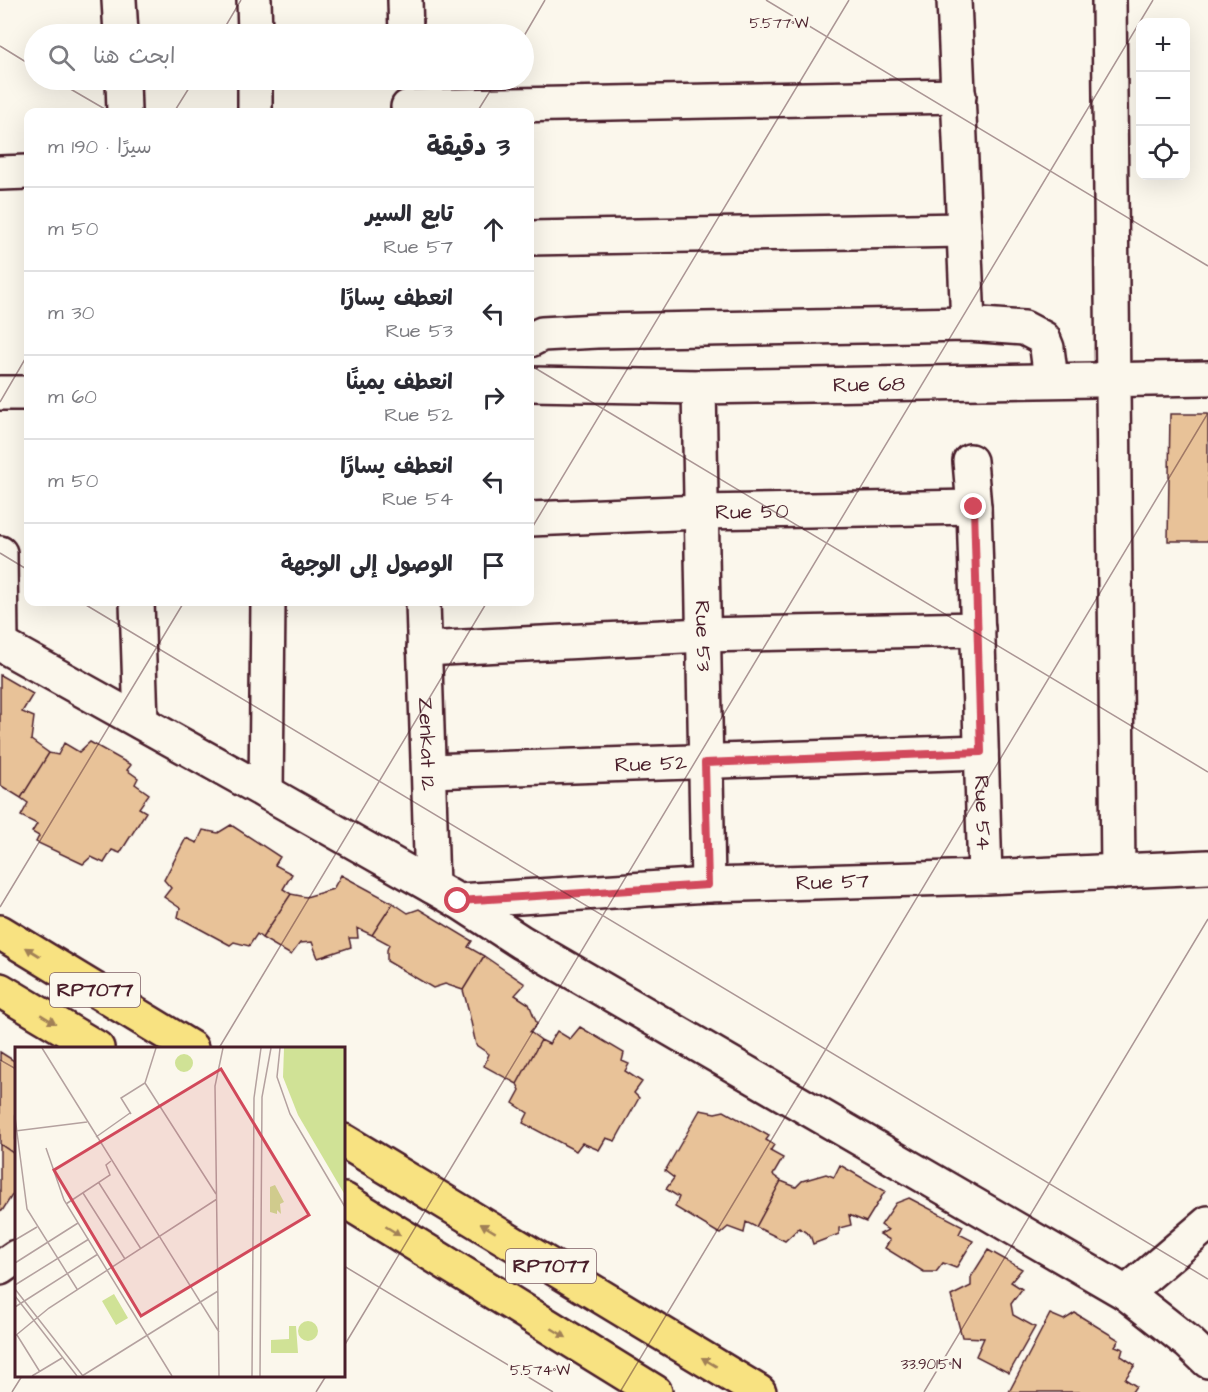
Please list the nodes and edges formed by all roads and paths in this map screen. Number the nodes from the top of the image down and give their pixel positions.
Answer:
1 (119, 0) edge
2 (254, 0) edge
3 (405, 0) edge
4 (954, 0) edge
5 (1109, 0) edge
6 (120, 24) edge
7 (255, 24) edge
8 (406, 24) edge
9 (123, 90) edge
10 (255, 90) edge
11 (958, 96) junction
12 (408, 100) edge
13 (124, 108) edge
14 (255, 108) edge
15 (24, 172) edge
16 (0, 173) edge
17 (964, 230) junction
18 (534, 238) edge
19 (968, 324) junction
20 (534, 338) edge
21 (1208, 378) edge
22 (1114, 379) junction
23 (1051, 380) junction
24 (534, 384) edge
25 (699, 387) junction
26 (0, 393) edge
27 (24, 393) edge
28 (970, 461) dead end
29 (974, 507) junction
30 (701, 512) junction
31 (534, 519) edge
32 (0, 553) edge
33 (15, 592) edge
34 (138, 606) edge
35 (268, 606) edge
36 (423, 606) edge
37 (978, 629) junction
38 (703, 635) junction
39 (1, 644) edge
40 (424, 649) junction
41 (141, 722) junction
42 (981, 752) junction
43 (705, 763) junction
44 (429, 771) junction
45 (266, 792) junction
46 (1208, 867) edge
47 (1118, 872) junction
48 (985, 877) junction
49 (708, 885) junction
50 (445, 894) junction
51 (0, 932) edge
52 (0, 990) edge
53 (95, 1047) edge
54 (189, 1047) edge
55 (345, 1142) edge
56 (345, 1201) edge
57 (1208, 1223) edge
58 (15, 1258) edge
59 (0, 1268) edge
60 (1126, 1293) junction
61 (1208, 1361) edge
62 (655, 1392) edge
63 (759, 1392) edge

1 - 6 street
2 - 7 street
3 - 8 street
4 - 11 street
5 - 22 street
9 - 13 street
10 - 14 street
11 - 12 street
11 - 17 street
15 - 16 street
17 - 18 street
17 - 19 street
19 - 20 street
19 - 23 street
21 - 22 street, Rue 68
22 - 23 street, Rue 68
22 - 47 street
23 - 25 street, Rue 68
24 - 25 street, Rue 68
25 - 30 street, Rue 53
26 - 27 street
28 - 29 street, Rue 54
29 - 30 street, Rue 50
29 - 37 street, Rue 54
30 - 31 street, Rue 50
30 - 38 street, Rue 53
32 - 33 street
33 - 39 street
34 - 41 street
35 - 45 street
36 - 40 street, Zenkat 12
37 - 38 street
37 - 42 street, Rue 54
38 - 40 street
38 - 43 street, Rue 53
39 - 41 street
40 - 44 street, Zenkat 12
41 - 45 street
42 - 43 street, Rue 52
42 - 48 street, Rue 54
43 - 44 street, Rue 52
43 - 49 street, Rue 53
44 - 50 street, Zenkat 12
45 - 50 street
46 - 47 street, Rue 57
47 - 48 street, Rue 57
48 - 49 street, Rue 57
49 - 50 street, Rue 57
50 - 60 street
54 -> 51 main road, RP7077
52 -> 53 main road, RP7077
63 -> 55 main road, RP7077
56 -> 62 main road, RP7077
57 - 60 street
58 - 59 street
60 - 61 street

